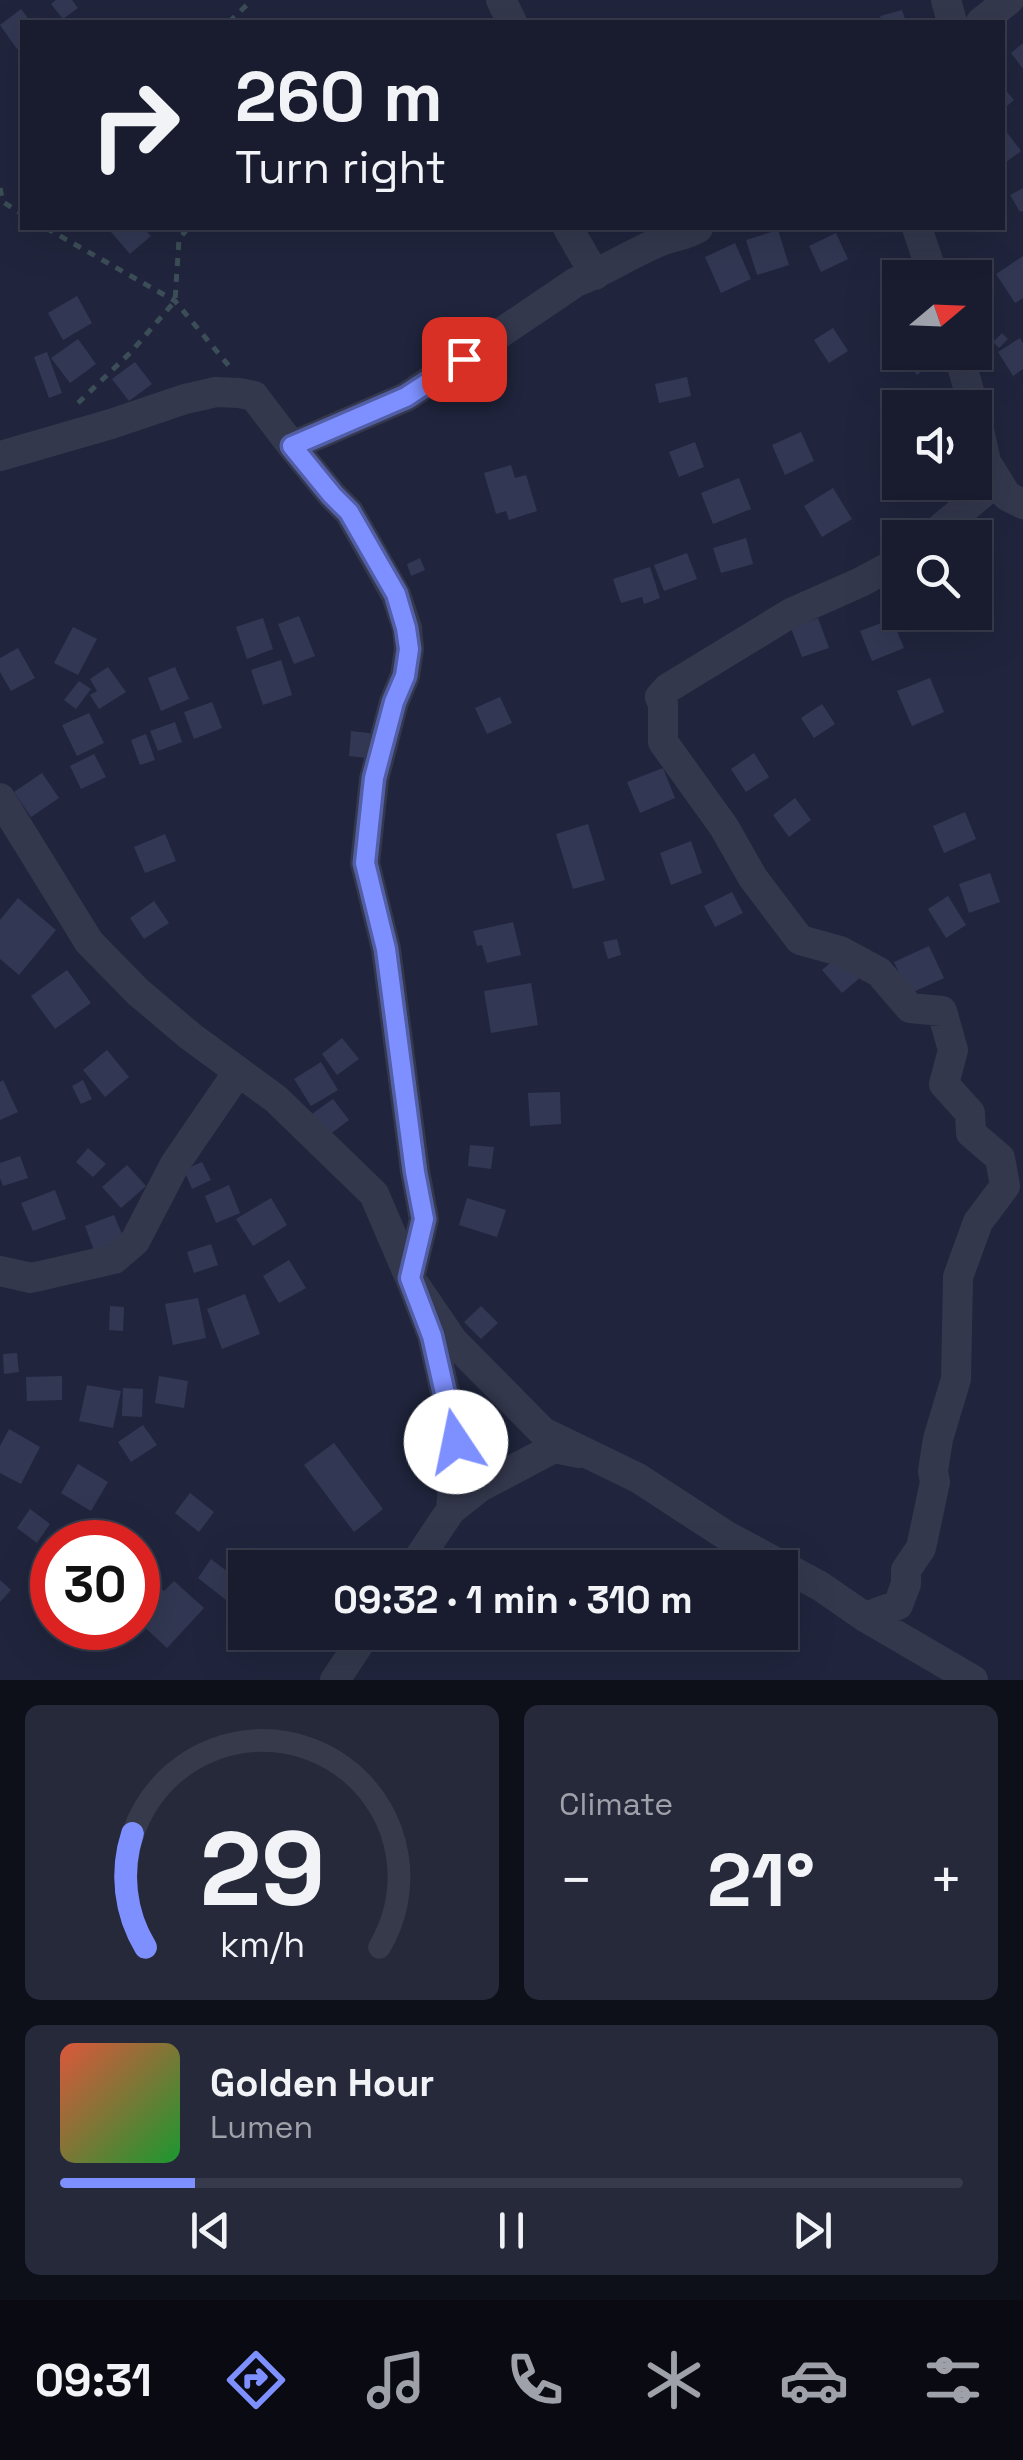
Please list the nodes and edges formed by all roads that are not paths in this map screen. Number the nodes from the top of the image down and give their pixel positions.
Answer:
1 (1009, 0) edge
2 (984, 20) edge
3 (569, 230) edge
4 (694, 230) edge
5 (918, 230) edge
6 (928, 260) edge
7 (596, 275) junction
8 (292, 446) junction
9 (0, 456) edge
10 (992, 472) edge
11 (997, 481) junction
12 (1023, 504) edge
13 (950, 520) edge
14 (882, 571) edge
15 (0, 798) edge
16 (238, 1072) junction
17 (0, 1272) edge
18 (410, 1278) junction
19 (592, 1456) junction
20 (451, 1510) junction
21 (424, 1550) edge
22 (864, 1617) junction
23 (355, 1650) edge
24 (335, 1680) edge
25 (974, 1680) edge

1 - 2 street
3 - 7 street
4 - 7 street
5 - 6 street
7 - 8 street
8 - 9 street
8 - 18 street
10 - 11 street
11 - 12 street
11 - 13 street
14 - 22 street
15 - 16 street
16 - 17 street
16 - 18 street
18 - 19 street
18 - 20 street
19 - 20 street
19 - 22 street
20 - 21 street
22 - 25 street
23 - 24 street

